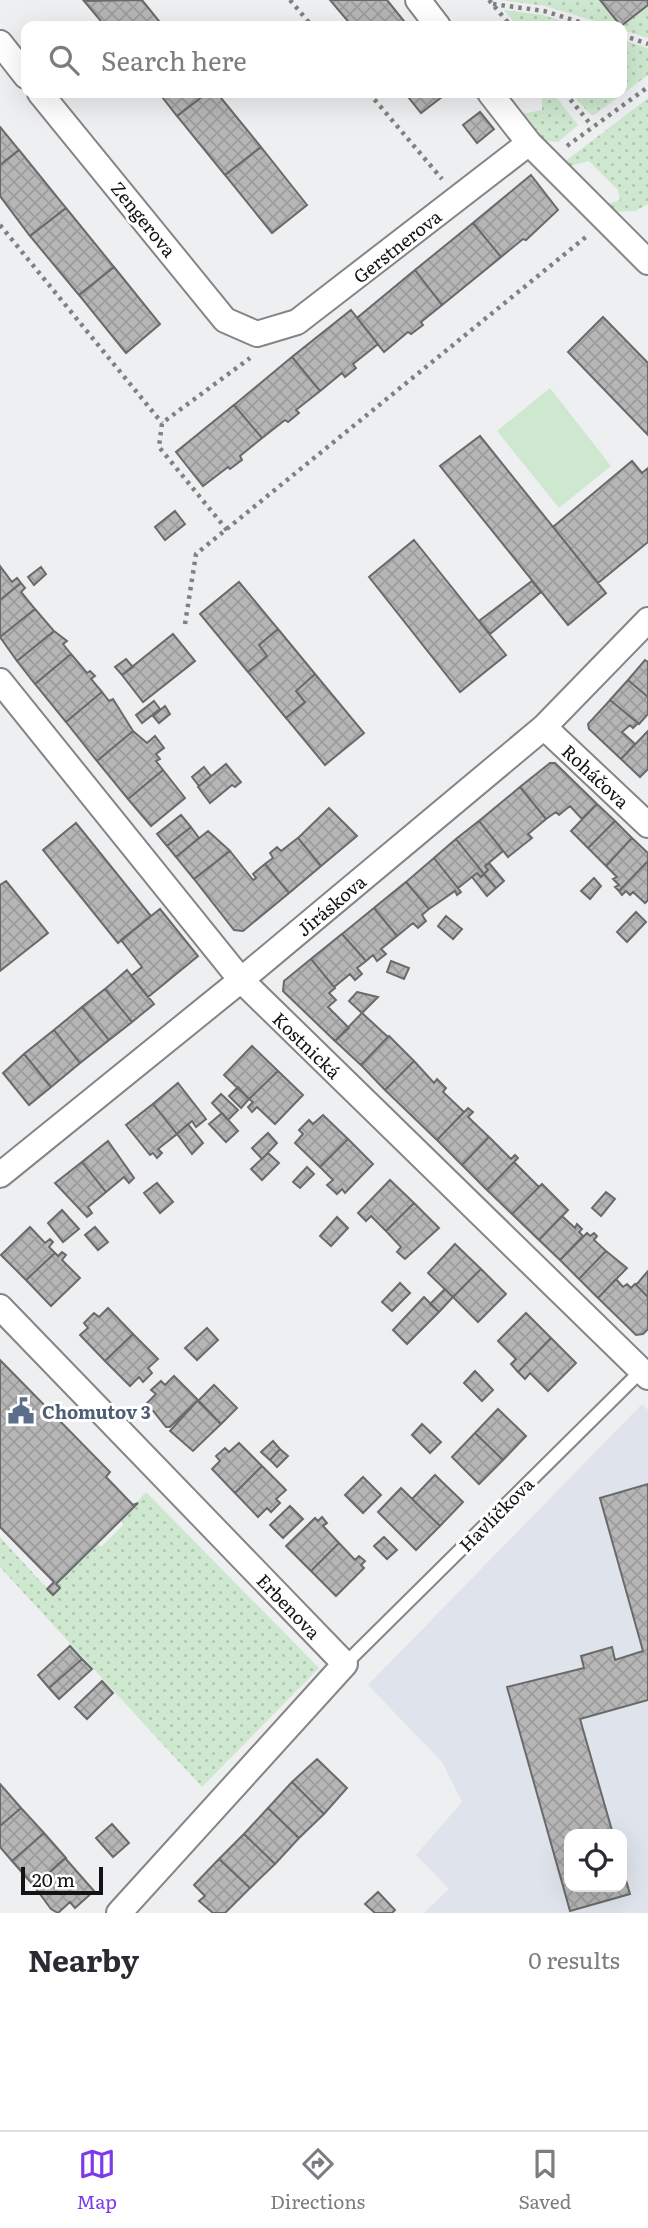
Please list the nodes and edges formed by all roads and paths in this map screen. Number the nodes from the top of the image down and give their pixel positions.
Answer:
1 (290, 0) edge
2 (418, 0) edge
3 (491, 2) edge
4 (308, 21) edge
5 (435, 21) edge
6 (507, 21) edge
7 (577, 21) edge
8 (627, 37) edge
9 (0, 43) edge
10 (648, 44) edge
11 (21, 70) edge
12 (648, 87) edge
13 (44, 98) edge
14 (373, 98) edge
15 (494, 98) edge
16 (569, 98) edge
17 (592, 126) junction
18 (529, 143) junction
19 (550, 160) junction
20 (458, 198) junction
21 (607, 219) junction
22 (0, 225) edge
23 (648, 262) edge
24 (254, 345) junction
25 (162, 423) junction
26 (227, 530) junction
27 (648, 620) edge
28 (185, 624) dead end
29 (0, 681) edge
30 (544, 727) junction
31 (648, 825) edge
32 (241, 980) junction
33 (0, 1175) edge
34 (0, 1307) edge
35 (646, 1370) edge
36 (345, 1664) junction
37 (119, 1913) edge

1 - 4 path
2 - 5 street
3 - 6 path
3 - 7 path
8 - 10 path
9 - 11 street
12 - 17 path
13 - 24 street, Zengerova
14 - 20 path
15 - 18 street
16 - 17 path
17 - 19 path
18 - 19 street
18 - 20 street, Gerstnerova
19 - 21 street
20 - 24 street, Gerstnerova
21 - 23 street
21 - 26 path
22 - 25 path
24 - 25 path
25 - 26 path
26 - 28 path
27 - 30 street, Jiráskova
29 - 32 street, Kostnická
30 - 31 street, Roháčova
30 - 32 street, Jiráskova
32 - 33 street, Jiráskova
32 - 35 street, Kostnická
34 - 36 street, Erbenova
35 - 36 lane, Havlíčkova
36 - 37 street

